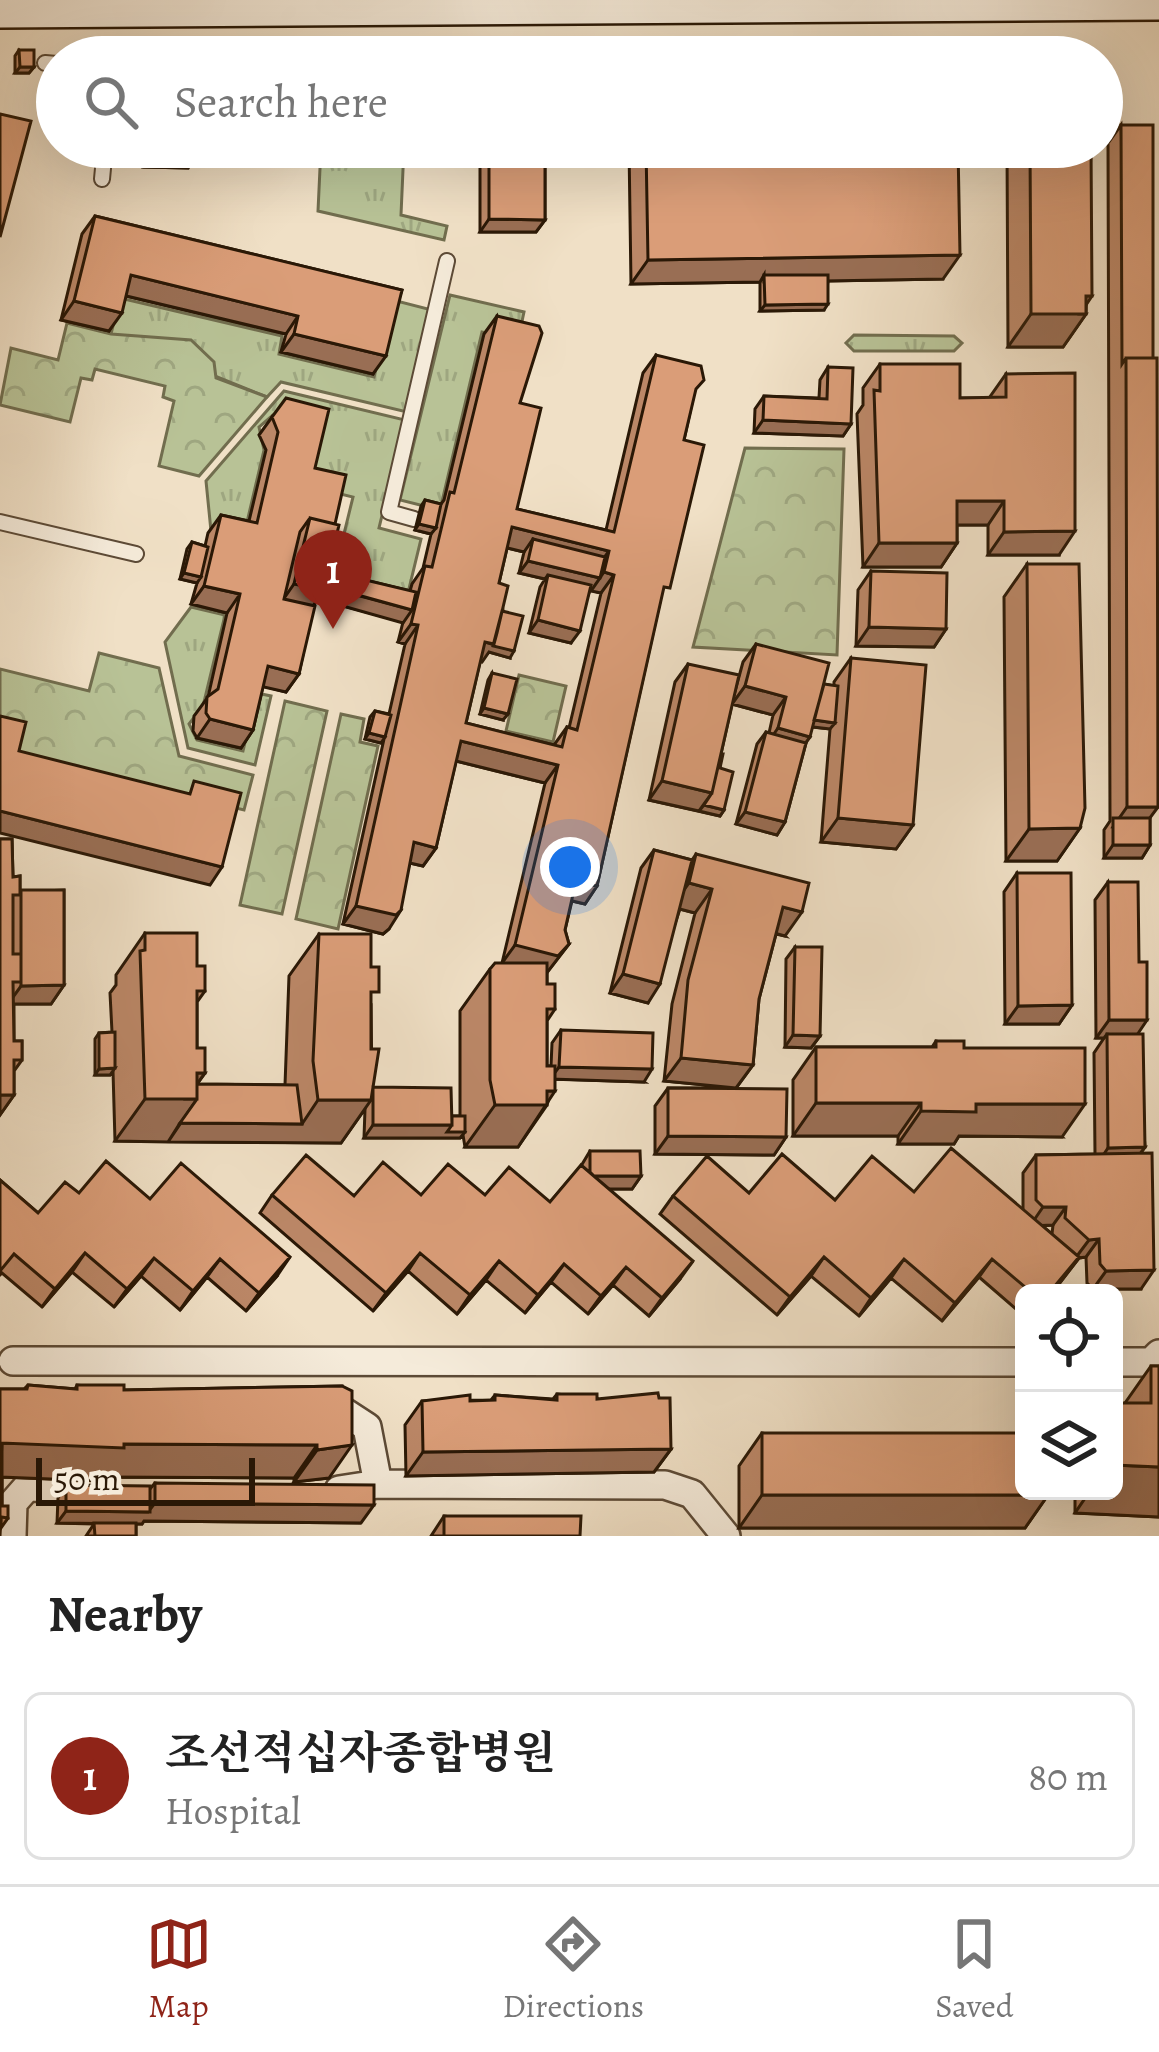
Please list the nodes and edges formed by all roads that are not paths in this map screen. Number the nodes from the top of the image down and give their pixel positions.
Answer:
1 (1159, 0) edge
2 (877, 3) edge
3 (0, 8) edge
4 (103, 168) edge
5 (102, 179) dead end
6 (447, 261) dead end
7 (414, 519) dead end
8 (0, 522) edge
9 (136, 554) dead end
10 (1159, 1354) edge
11 (13, 1361) dead end
12 (1015, 1362) edge
13 (1123, 1362) edge
14 (298, 1412) edge
15 (378, 1484) junction
16 (120, 1488) edge
17 (305, 1490) edge
18 (12, 1536) edge
19 (726, 1536) edge

1 - 2 street
2 - 3 street
4 - 5 lane
6 - 7 lane
8 - 9 lane
10 - 13 street
11 - 12 street
14 - 15 street
15 - 17 street
15 - 19 street
16 - 18 street

